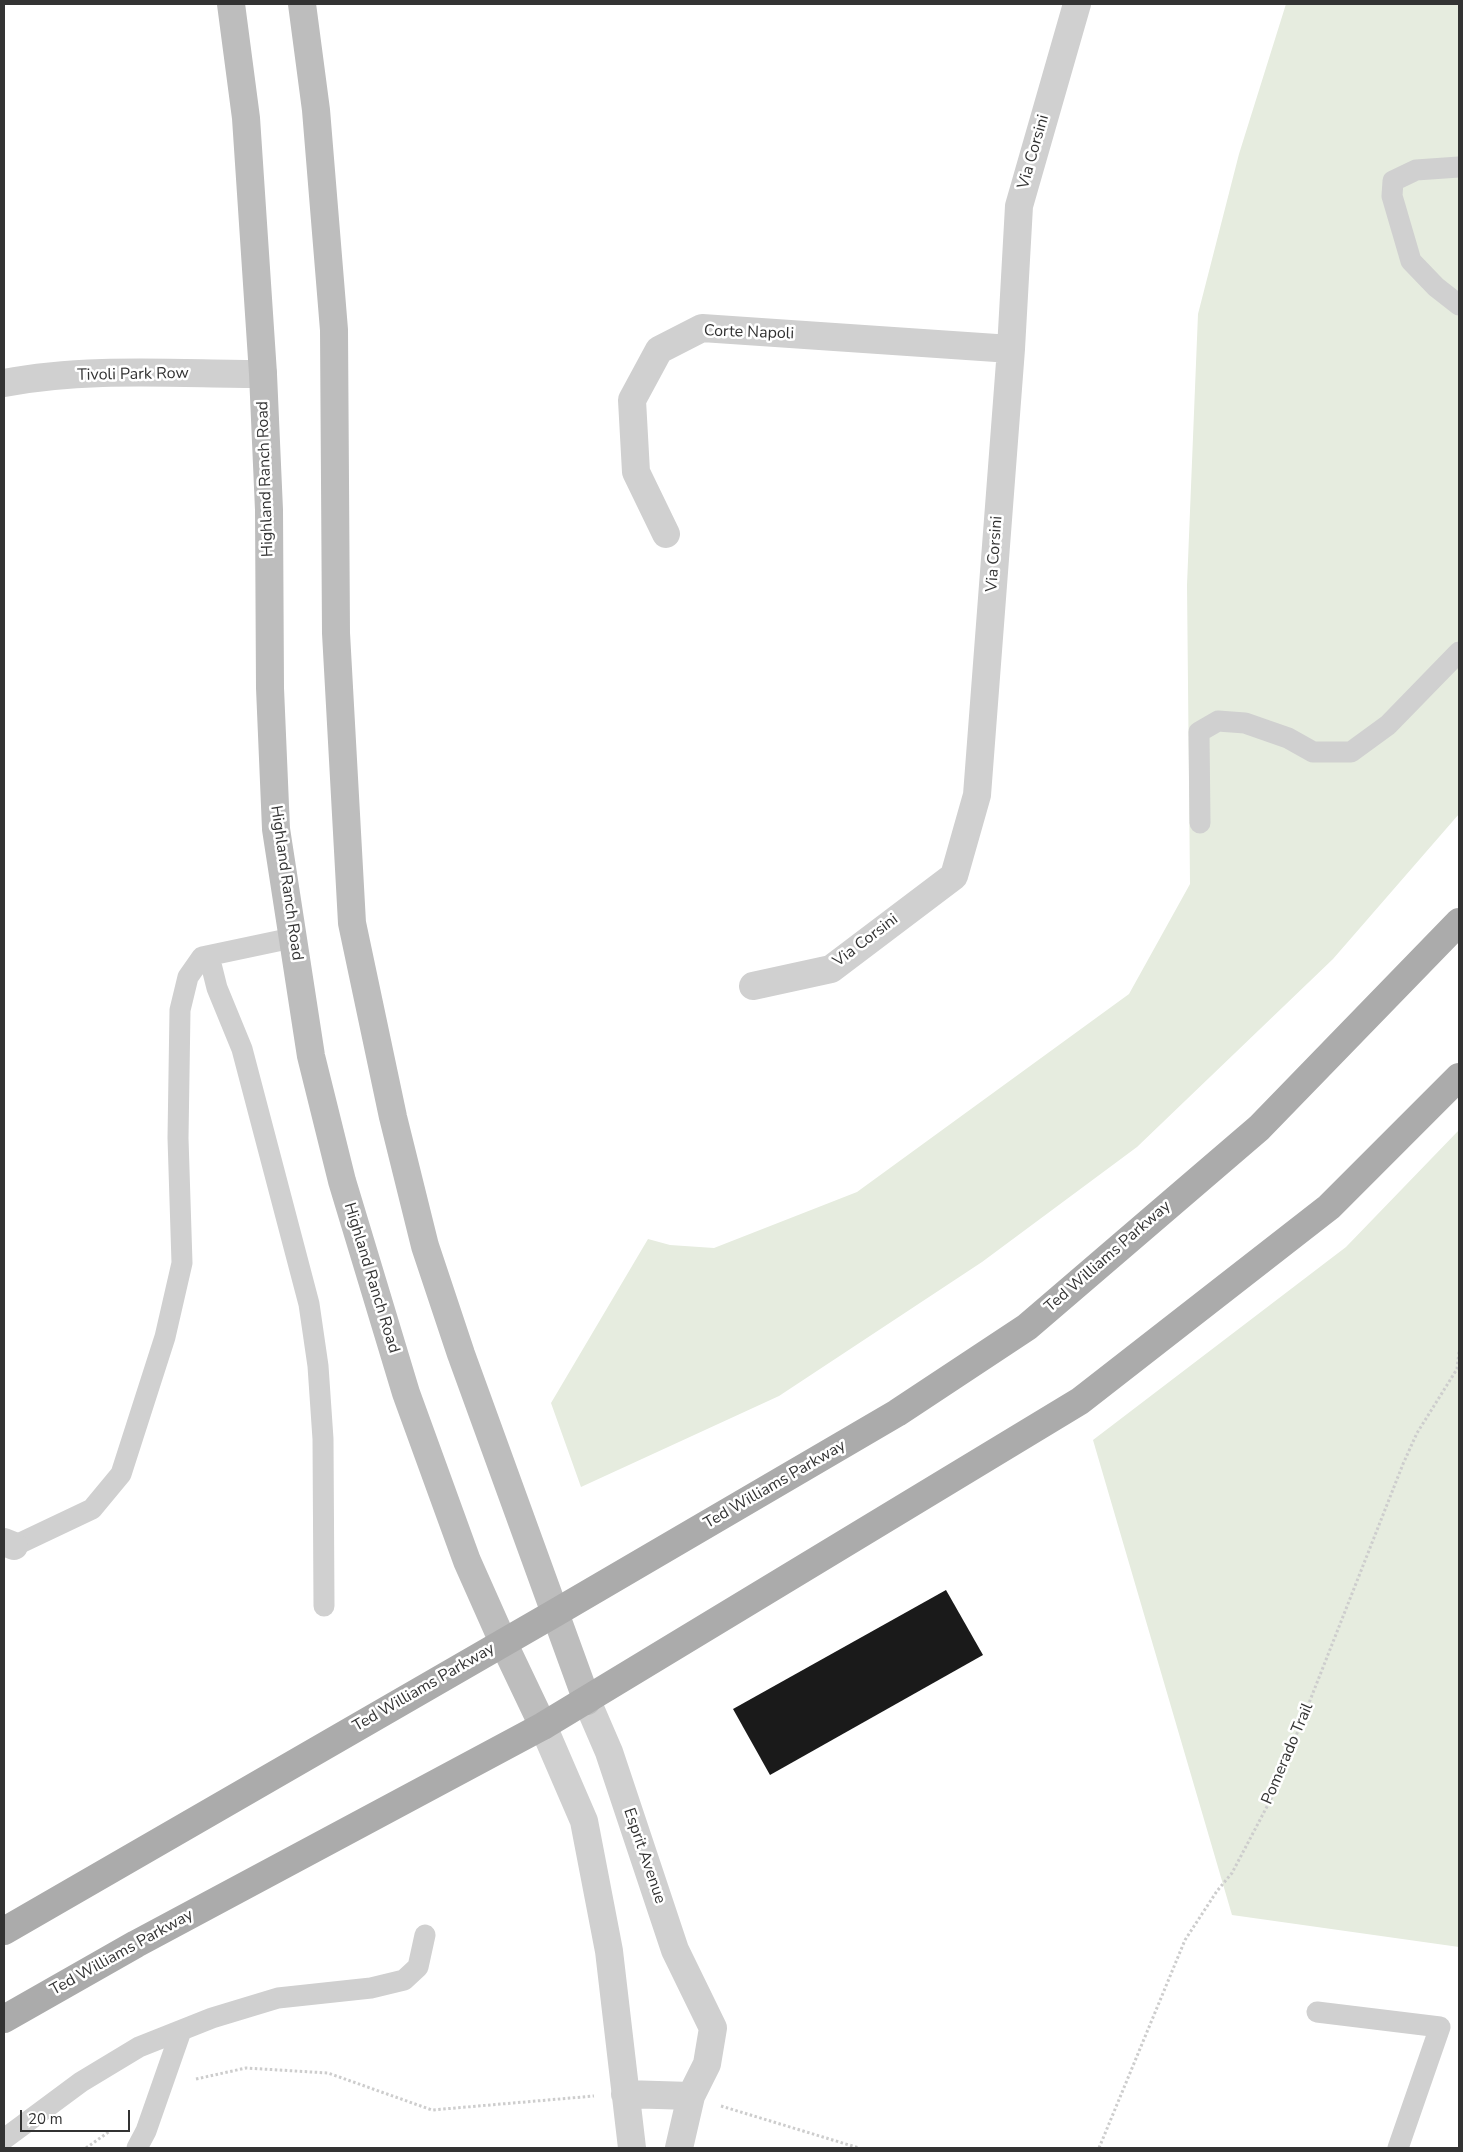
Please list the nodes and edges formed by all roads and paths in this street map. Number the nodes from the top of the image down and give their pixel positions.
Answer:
1 (231, 4) edge
2 (302, 4) edge
3 (1077, 4) edge
4 (1459, 167) edge
5 (1459, 305) edge
6 (1010, 349) junction
7 (263, 374) junction
8 (4, 383) edge
9 (666, 534) dead end
10 (1459, 652) edge
11 (1200, 823) dead end
12 (1459, 922) edge
13 (292, 938) junction
14 (209, 956) junction
15 (753, 986) dead end
16 (1459, 1077) edge
17 (1459, 1352) edge
18 (9, 1544) edge
19 (324, 1606) dead end
20 (555, 1613) junction
21 (502, 1642) junction
22 (586, 1700) junction
23 (543, 1726) junction
24 (4, 1931) edge
25 (426, 1935) dead end
26 (1317, 2012) dead end
27 (4, 2019) edge
28 (180, 2031) junction
29 (625, 2094) junction
30 (691, 2096) junction
31 (158, 2098) junction
32 (4, 2139) edge
33 (86, 2148) edge
34 (137, 2148) edge
35 (632, 2148) edge
36 (679, 2148) edge
37 (859, 2148) edge
38 (1099, 2148) edge
39 (1398, 2148) edge

1 - 7 main road, Highland Ranch Road
2 - 20 main road
3 - 6 street, Via Corsini
4 - 5 lane
6 - 9 street, Corte Napoli
6 - 15 street, Via Corsini
7 - 8 street, Tivoli Park Row
7 - 13 main road, Highland Ranch Road
10 - 11 lane
12 - 20 main road, Ted Williams Parkway
13 - 14 lane
13 - 21 main road, Highland Ranch Road
14 - 18 lane
14 - 19 lane
16 - 22 main road, Ted Williams Parkway
17 - 38 path, Pomerado Trail
20 - 21 main road, Ted Williams Parkway
20 - 22 main road, Esprit Avenue
21 - 23 main road
21 - 24 main road, Ted Williams Parkway
22 - 23 main road, Ted Williams Parkway
22 - 30 street, Esprit Avenue
23 - 27 main road, Ted Williams Parkway
23 - 29 street
25 - 28 lane
26 - 39 lane
28 - 31 lane
28 - 32 lane
29 - 30 street
29 - 31 path
29 - 35 street
30 - 36 street, Esprit Avenue
30 - 37 path
31 - 33 path
31 - 34 lane

